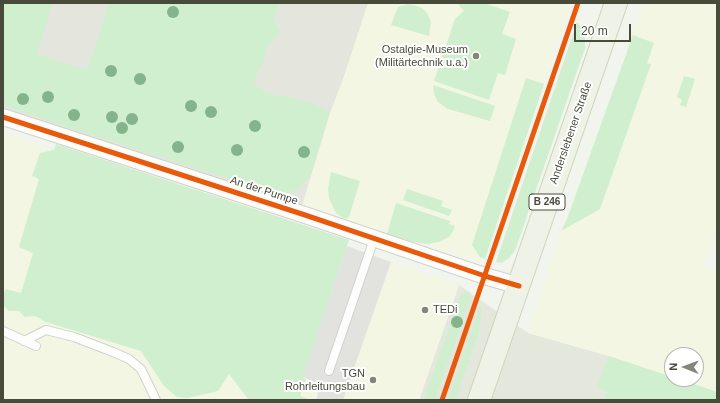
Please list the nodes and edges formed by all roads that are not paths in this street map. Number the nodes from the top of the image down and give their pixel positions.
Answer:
1 (616, 3) edge
2 (3, 117) edge
3 (374, 239) junction
4 (519, 286) junction
5 (3, 331) edge
6 (24, 341) junction
7 (36, 346) dead end
8 (329, 371) dead end
9 (156, 400) edge
10 (479, 400) edge

1 - 4 main road, Anderslebener Straße / B 246
2 - 3 street, An der Pumpe
3 - 4 street, An der Pumpe
3 - 8 lane
4 - 10 main road, Anderslebener Straße / B 246
5 - 6 lane
6 - 7 lane
6 - 9 lane

